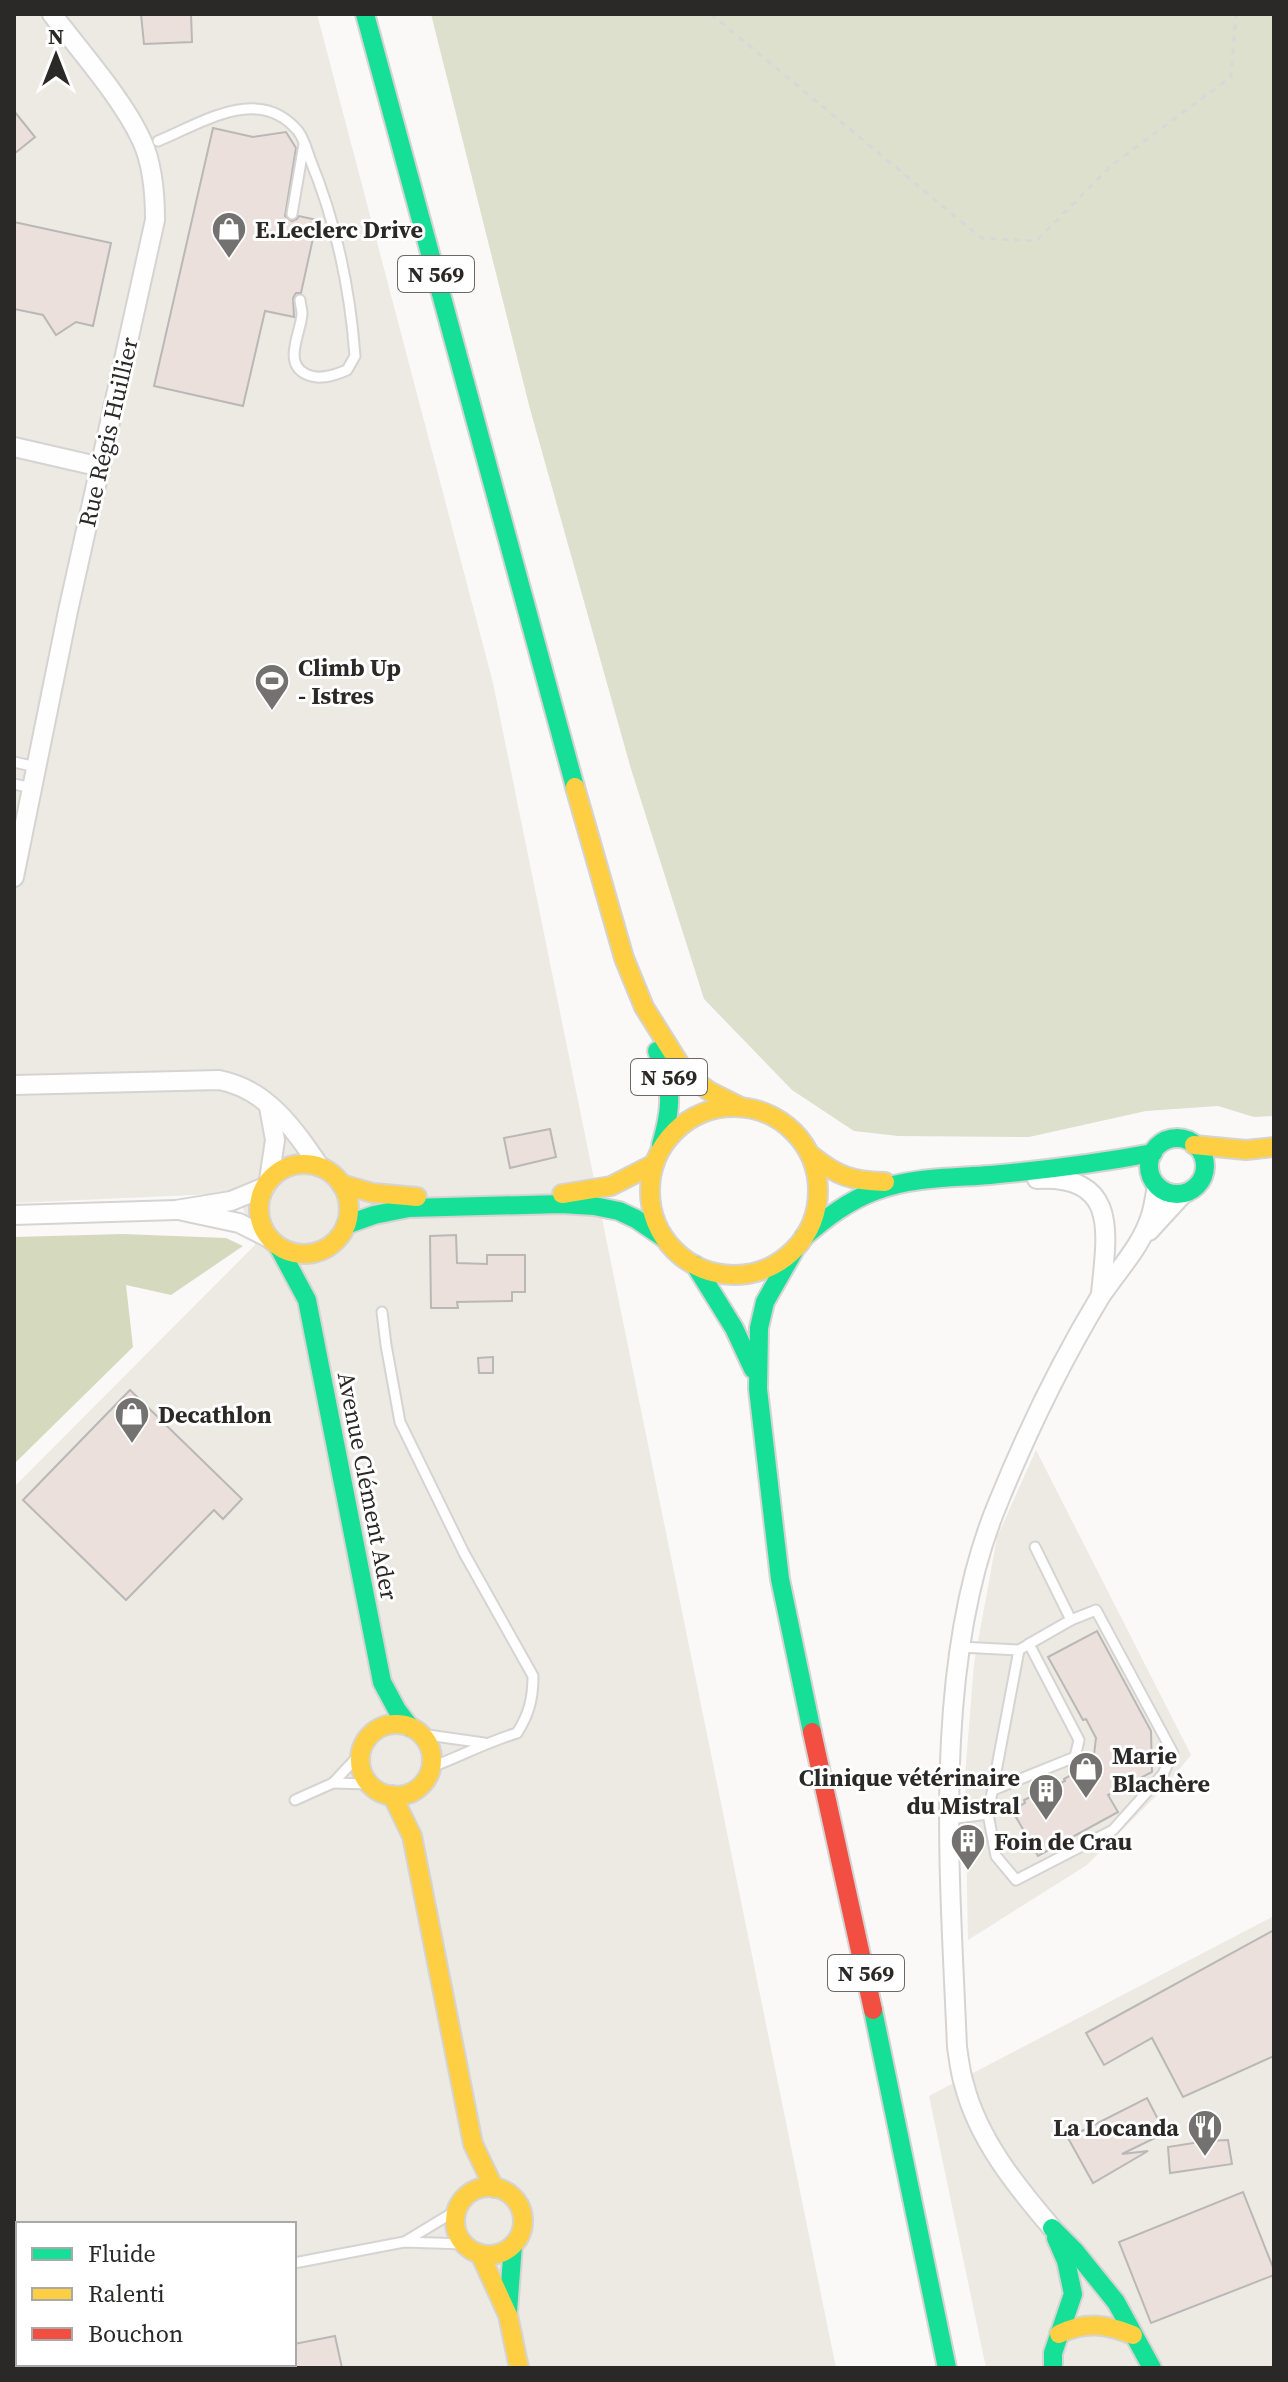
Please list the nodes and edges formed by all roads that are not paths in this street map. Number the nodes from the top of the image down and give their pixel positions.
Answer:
1 (52, 14) edge
2 (365, 14) edge
3 (158, 141) dead end
4 (304, 144) junction
5 (292, 214) dead end
6 (300, 300) dead end
7 (14, 447) edge
8 (101, 467) junction
9 (14, 762) edge
10 (36, 767) junction
11 (23, 786) edge
12 (14, 877) edge
13 (644, 1007) junction
14 (14, 1085) edge
15 (739, 1106) junction
16 (269, 1107) junction
17 (1194, 1145) junction
18 (1274, 1147) edge
19 (1246, 1150) junction
20 (1153, 1153) junction
21 (811, 1155) junction
22 (657, 1157) junction
23 (1099, 1163) junction
24 (320, 1167) junction
25 (1204, 1171) junction
26 (991, 1174) junction
27 (1154, 1182) junction
28 (267, 1183) junction
29 (341, 1184) junction
30 (904, 1184) junction
31 (1183, 1194) junction
32 (176, 1210) junction
33 (14, 1215) edge
34 (346, 1225) junction
35 (664, 1238) junction
36 (1141, 1239) junction
37 (274, 1242) junction
38 (799, 1244) junction
39 (324, 1250) junction
40 (695, 1265) junction
41 (1100, 1297) junction
42 (307, 1300) junction
43 (382, 1312) dead end
44 (758, 1389) junction
45 (1035, 1547) dead end
46 (1071, 1620) junction
47 (1029, 1644) junction
48 (960, 1647) junction
49 (1019, 1650) junction
50 (382, 1682) junction
51 (415, 1730) junction
52 (484, 1743) junction
53 (365, 1745) junction
54 (432, 1767) junction
55 (333, 1783) junction
56 (370, 1784) junction
57 (419, 1787) junction
58 (993, 1790) junction
59 (392, 1795) junction
60 (295, 1800) dead end
61 (988, 1814) junction
62 (950, 1819) junction
63 (412, 1836) junction
64 (473, 2144) junction
65 (494, 2188) junction
66 (470, 2194) junction
67 (457, 2210) junction
68 (1052, 2228) junction
69 (404, 2242) junction
70 (513, 2245) junction
71 (472, 2249) junction
72 (296, 2263) edge
73 (508, 2315) junction
74 (1059, 2334) junction
75 (1133, 2335) junction
76 (519, 2368) edge
77 (947, 2368) edge
78 (1053, 2368) edge
79 (1152, 2368) edge

1 - 8 street, Rue Régis Huillier
2 - 13 main road, N 569
3 - 4 lane
4 - 5 lane
4 - 6 lane
7 - 8 street
8 - 10 street, Rue Régis Huillier
9 - 10 lane
10 - 11 street, Rue Régis Huillier
11 - 12 street, Rue Régis Huillier
13 - 15 main road, N 569
13 - 22 main road, N 569
14 - 16 street
15 - 21 main road
15 - 22 main road
16 - 24 street
16 - 28 street
17 - 19 main road
17 - 20 main road
17 - 25 main road
18 - 19 main road
19 - 25 main road
20 - 23 main road
20 - 27 main road
21 - 30 main road
21 - 38 main road
22 - 29 main road
22 - 35 main road
23 - 26 main road
23 - 27 main road
24 - 28 main road
24 - 29 main road
25 - 31 main road
26 - 30 main road
26 - 41 street
27 - 31 main road
27 - 36 street
28 - 32 street
28 - 37 main road
29 - 34 main road
30 - 38 main road
31 - 36 street
32 - 33 street
32 - 37 street
34 - 35 main road
34 - 39 main road
35 - 40 main road
36 - 41 street
37 - 39 main road
37 - 42 main road, Avenue Clément Ader
38 - 40 main road
38 - 44 main road, N 569
39 - 42 main road, Avenue Clément Ader
40 - 44 main road, N 569
41 - 48 street
42 - 50 main road, Avenue Clément Ader
43 - 52 lane
44 - 77 main road, N 569
45 - 46 lane
46 - 47 lane
46 - 61 lane
47 - 49 lane
47 - 58 lane
48 - 49 lane
48 - 62 street
49 - 58 lane
50 - 51 main road, Avenue Clément Ader
50 - 53 main road, Avenue Clément Ader
51 - 52 lane
51 - 53 main road
51 - 54 main road
52 - 54 lane
53 - 55 lane
53 - 56 main road
54 - 57 main road
55 - 56 lane
55 - 60 lane
56 - 59 main road
57 - 59 main road
57 - 63 main road
58 - 61 lane
59 - 63 main road
61 - 62 lane
62 - 68 street
63 - 64 main road
64 - 65 main road
64 - 66 main road
65 - 66 main road
65 - 70 main road
66 - 67 main road
67 - 69 lane
67 - 71 main road
68 - 74 main road
68 - 75 main road
69 - 71 lane
69 - 72 lane
70 - 71 main road
70 - 73 main road
71 - 73 main road
73 - 76 main road
74 - 75 main road
74 - 78 main road
75 - 79 main road

